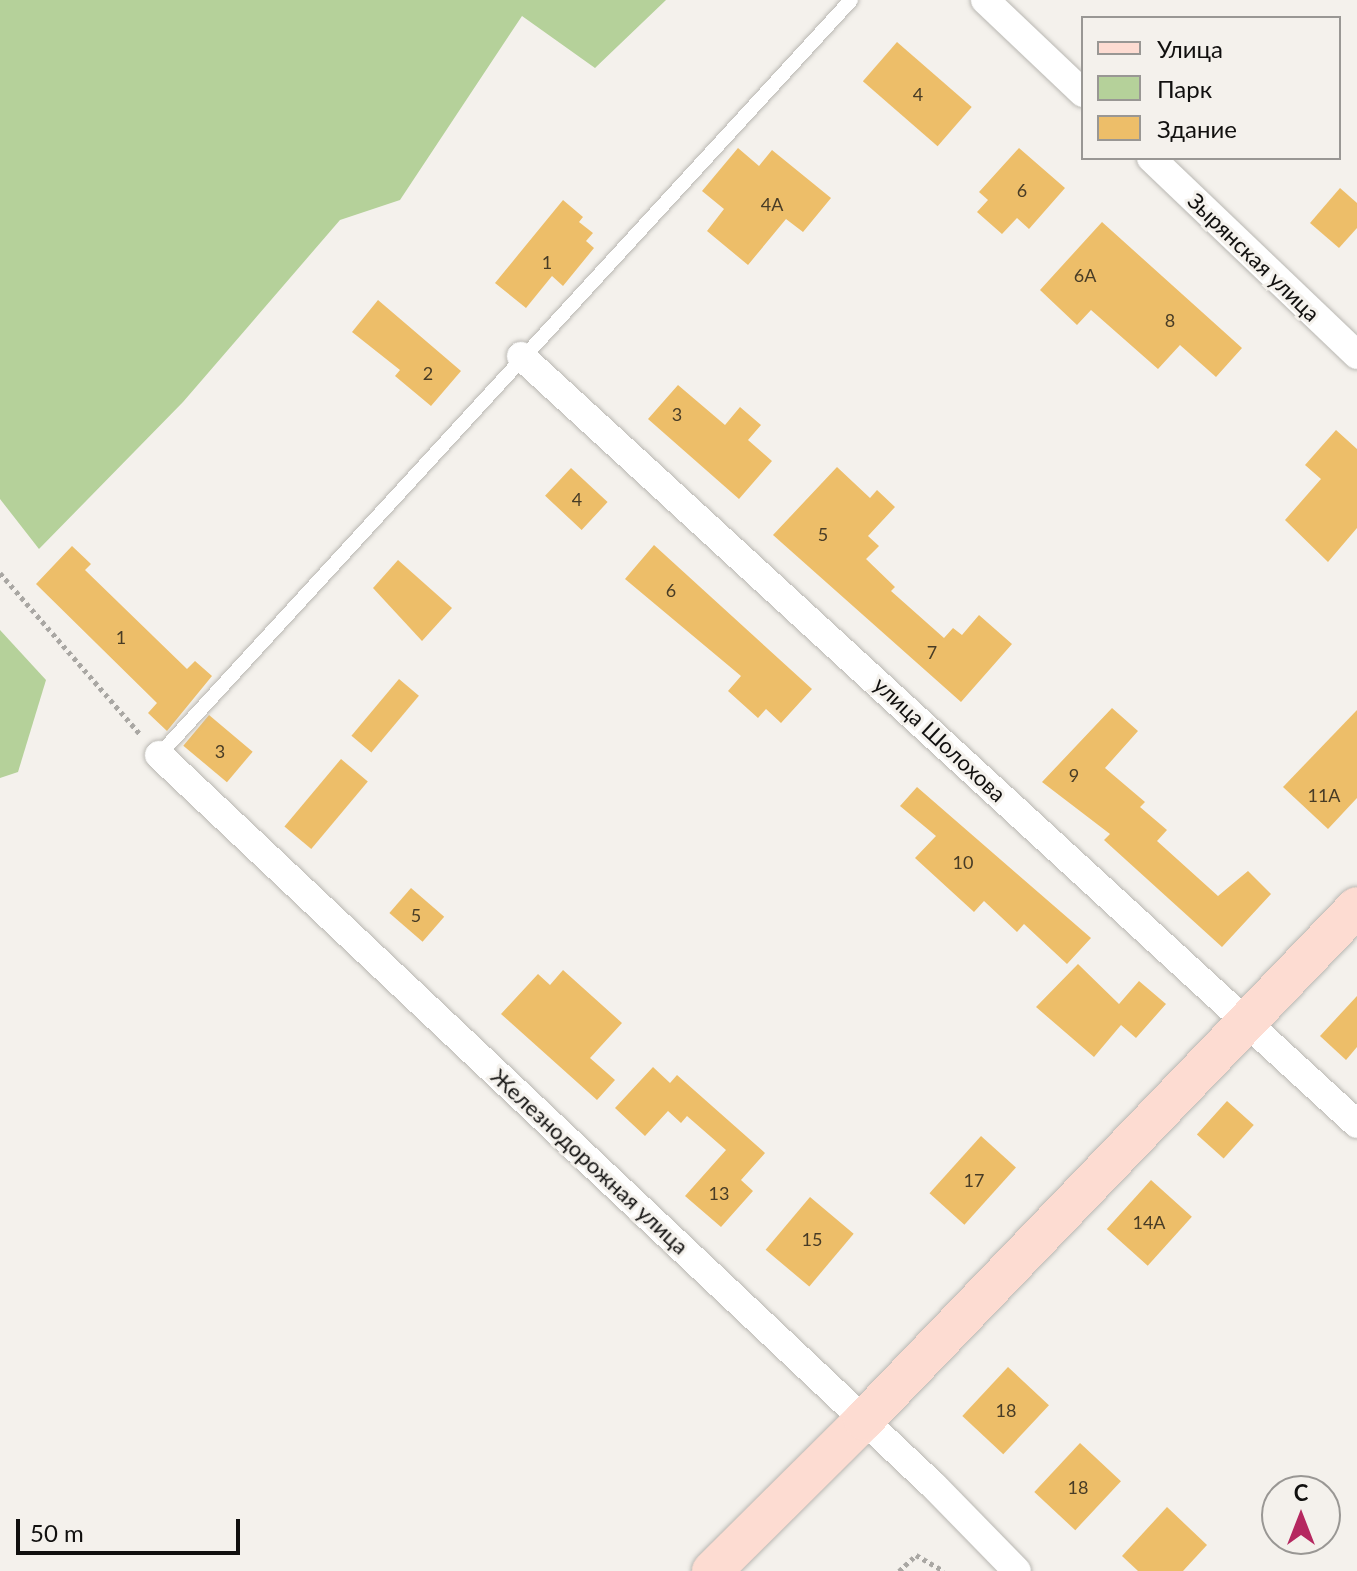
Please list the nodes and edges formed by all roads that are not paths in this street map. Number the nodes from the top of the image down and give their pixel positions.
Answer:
1 (851, 0) edge
2 (985, 0) edge
3 (1081, 91) edge
4 (1153, 160) edge
5 (1357, 355) edge
6 (521, 356) junction
7 (159, 755) joint
8 (1357, 907) edge
9 (1247, 1021) junction
10 (1357, 1124) edge
11 (864, 1420) junction
12 (712, 1571) edge
13 (1017, 1571) edge

1 - 6 lane
2 - 3 street
4 - 5 street, Зырянская улица
6 - 7 lane
6 - 9 street, улица Шолохова
7 - 11 street, Железнодорожная улица
8 - 9 main road
9 - 10 street, улица Шолохова
9 - 11 main road
11 - 12 main road
11 - 13 street, Железнодорожная улица

